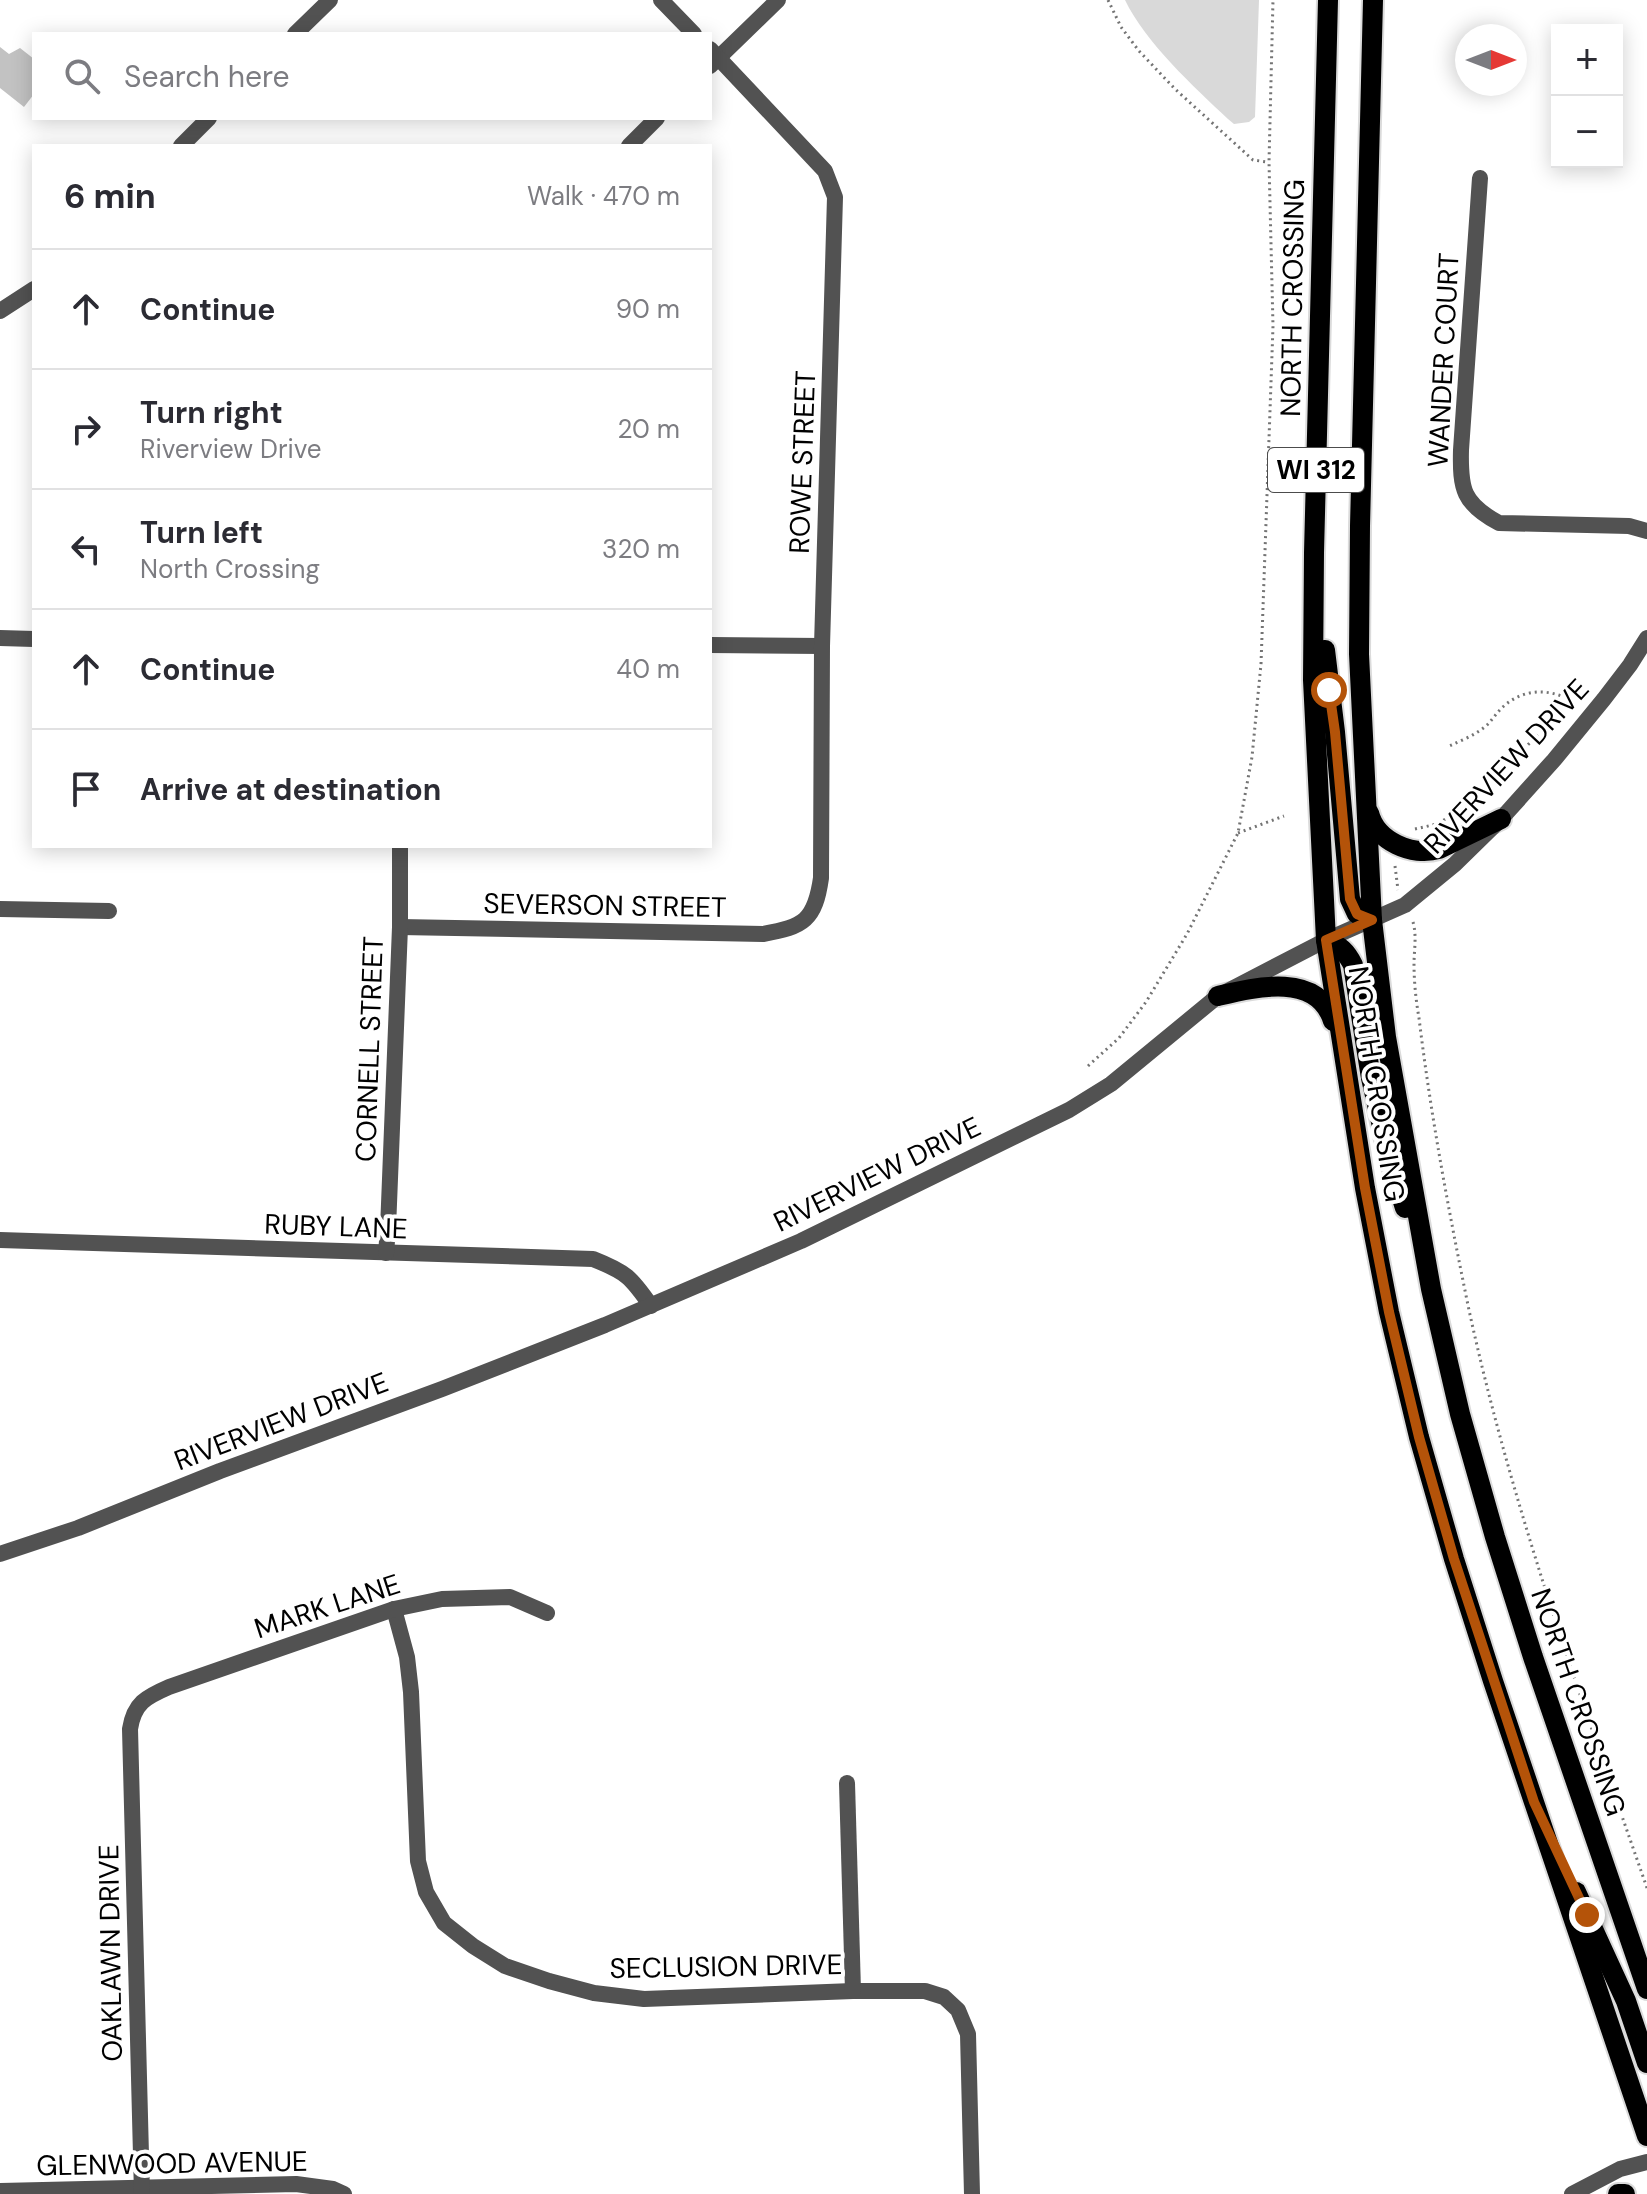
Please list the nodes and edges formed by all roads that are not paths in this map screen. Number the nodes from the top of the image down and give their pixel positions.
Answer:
1 (330, 0) edge
2 (661, 0) edge
3 (778, 0) edge
4 (1328, 0) edge
5 (1373, 0) edge
6 (297, 32) edge
7 (692, 32) edge
8 (713, 58) edge
9 (207, 120) edge
10 (655, 120) edge
11 (183, 144) edge
12 (631, 144) edge
13 (1480, 178) dead end
14 (32, 290) edge
15 (0, 311) edge
16 (1647, 531) edge
17 (1314, 553) junction
18 (0, 638) edge
19 (1647, 638) edge
20 (32, 639) edge
21 (712, 645) edge
22 (822, 646) junction
23 (1365, 797) junction
24 (1501, 819) junction
25 (400, 848) edge
26 (0, 909) edge
27 (109, 911) dead end
28 (806, 920) joint
29 (1372, 920) junction
30 (400, 927) junction
31 (1326, 940) junction
32 (1218, 996) junction
33 (1343, 1055) junction
34 (0, 1240) edge
35 (386, 1253) junction
36 (1431, 1289) junction
37 (651, 1306) junction
38 (0, 1554) edge
39 (394, 1609) junction
40 (547, 1613) dead end
41 (132, 1712) joint
42 (847, 1783) dead end
43 (1534, 1802) junction
44 (1647, 1989) edge
45 (853, 1991) junction
46 (1647, 2063) edge
47 (1647, 2136) edge
48 (1647, 2162) edge
49 (142, 2190) edge
50 (0, 2191) edge
51 (344, 2194) edge
52 (972, 2194) edge
53 (1572, 2194) edge
54 (1618, 2194) edge
55 (1625, 2194) edge

1 - 6 street
2 - 7 street
3 - 8 street
4 - 17 main road, NORTH CROSSING / WI 312
5 - 23 main road, NORTH CROSSING / WI 312
8 - 22 street, ROWE STREET
9 - 11 street
10 - 12 street
13 - 16 street, WANDER COURT
14 - 15 street
17 - 29 main road
17 - 31 main road, NORTH CROSSING / WI 312
18 - 20 street
19 - 24 street, RIVERVIEW DRIVE
21 - 22 street
22 - 28 street, ROWE STREET
23 - 24 main road
23 - 29 main road, NORTH CROSSING / WI 312
24 - 29 street, RIVERVIEW DRIVE
25 - 30 street, CORNELL STREET
26 - 27 street
28 - 30 street, SEVERSON STREET
29 - 31 street, RIVERVIEW DRIVE
29 - 36 main road, NORTH CROSSING / WI 312
30 - 35 street, CORNELL STREET
31 - 32 street, RIVERVIEW DRIVE
31 - 33 main road, NORTH CROSSING / WI 312
31 - 36 main road
32 - 33 main road
32 - 37 street, RIVERVIEW DRIVE
33 - 43 main road, NORTH CROSSING / WI 312
34 - 35 street, RUBY LANE
35 - 37 street, RUBY LANE
36 - 44 main road, NORTH CROSSING / WI 312
37 - 38 street, RIVERVIEW DRIVE
39 - 40 street, MARK LANE
39 - 41 street, MARK LANE
39 - 45 street, SECLUSION DRIVE
41 - 49 street, OAKLAWN DRIVE
42 - 45 street
43 - 46 main road
43 - 47 main road, NORTH CROSSING / WI 312
45 - 52 street, SECLUSION DRIVE
48 - 53 street
49 - 50 street, GLENWOOD AVENUE
49 - 51 street, GLENWOOD AVENUE
54 - 55 main road

